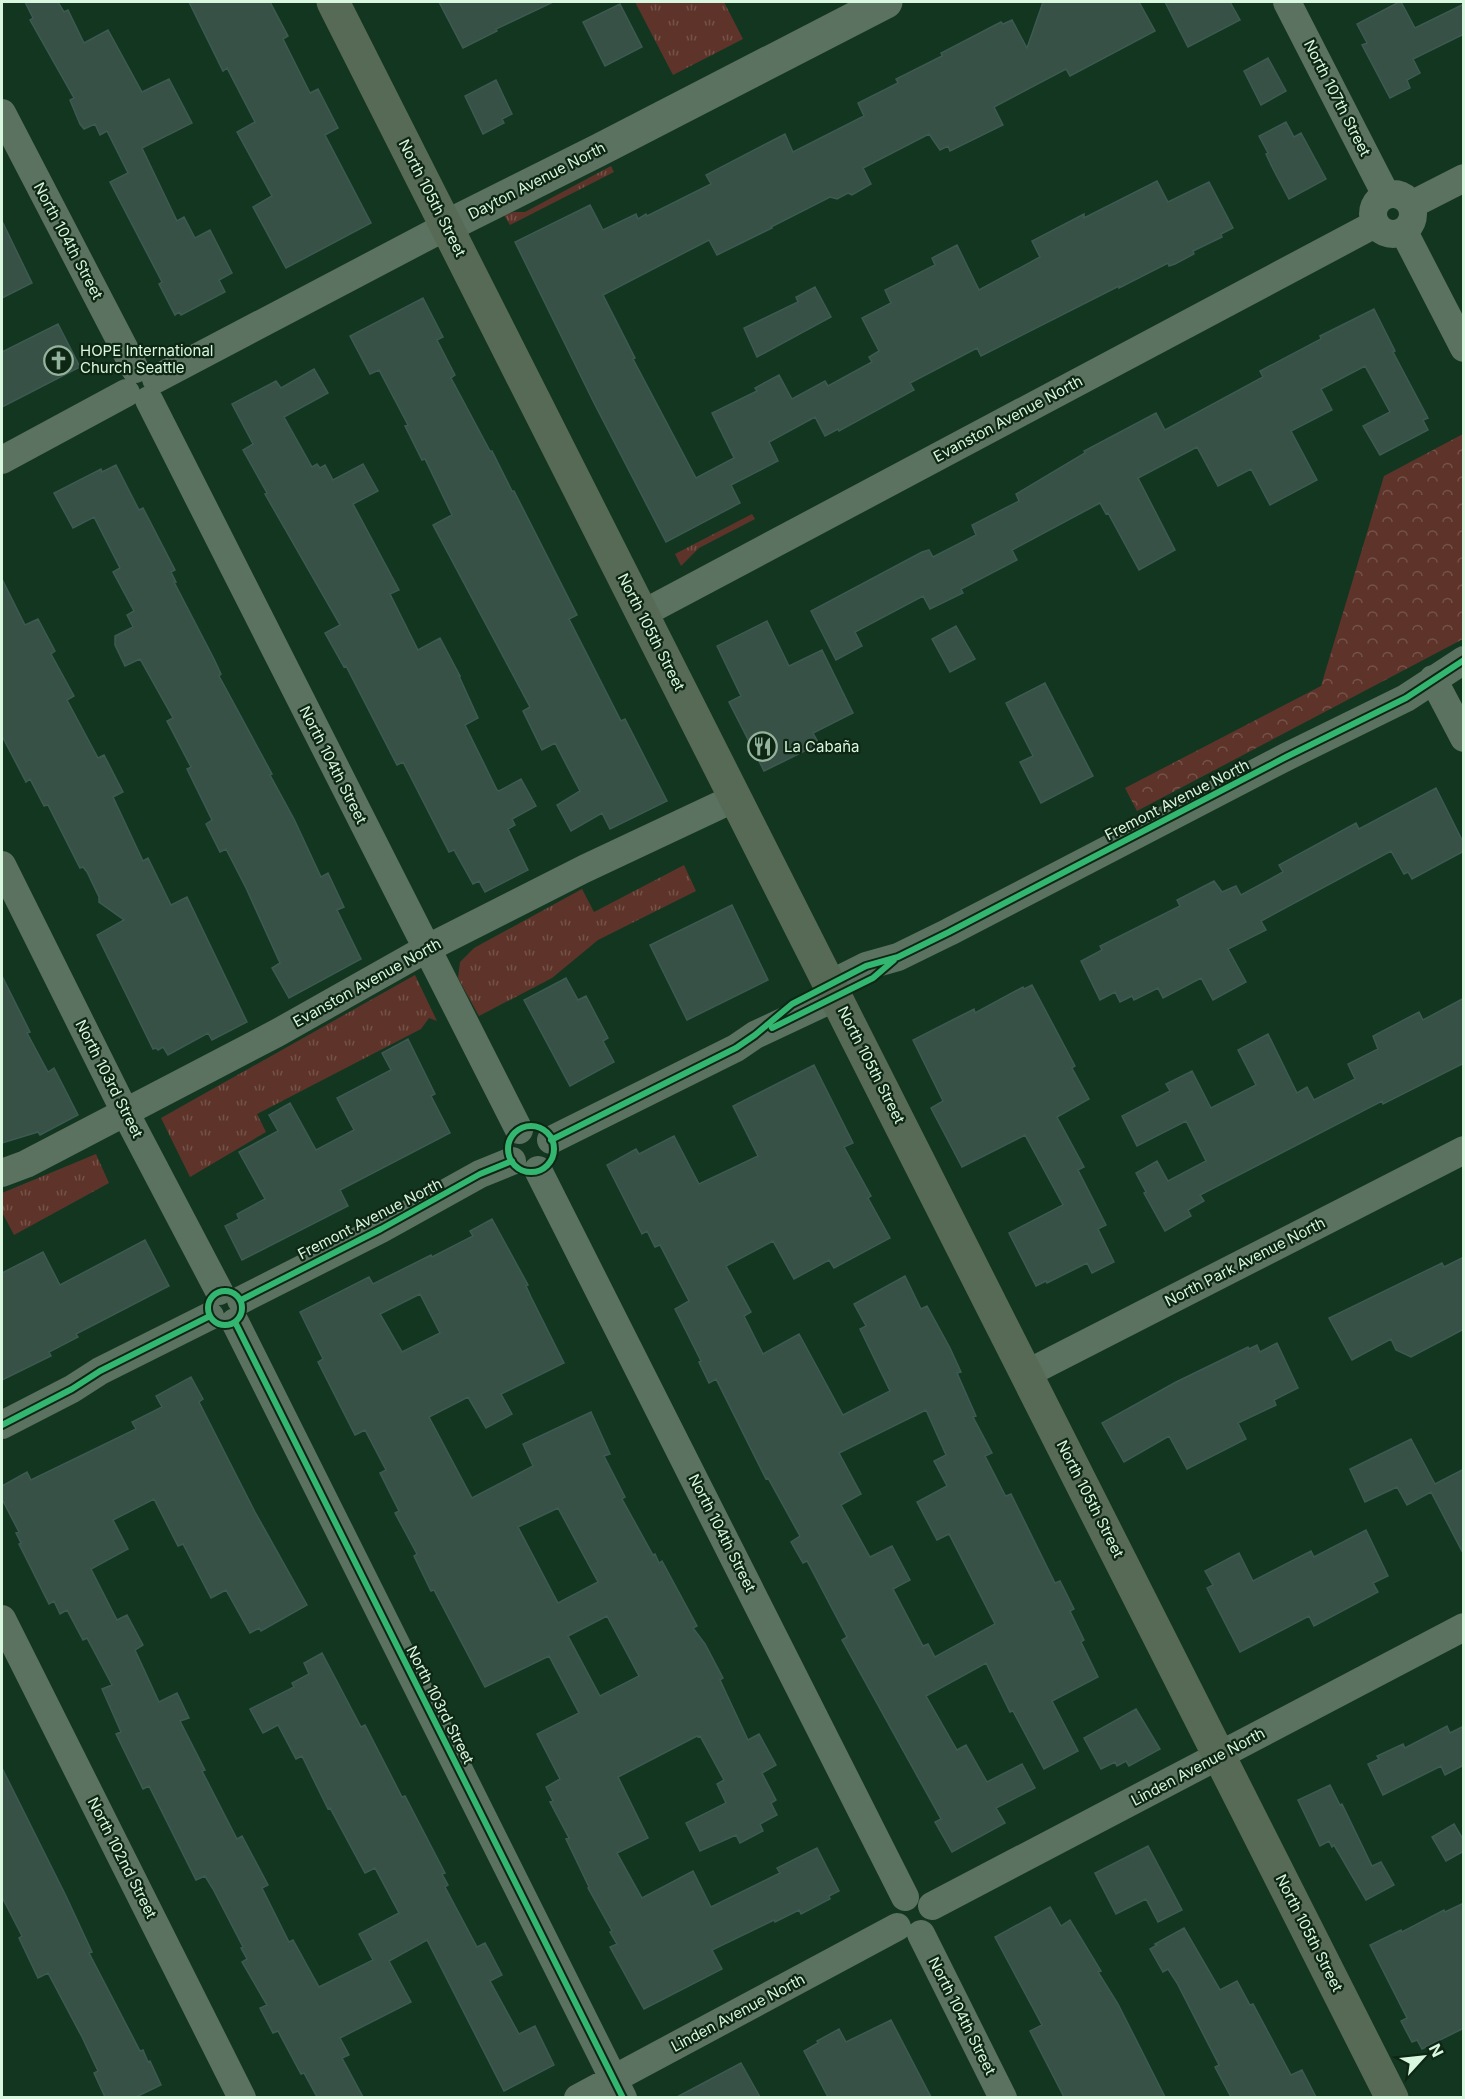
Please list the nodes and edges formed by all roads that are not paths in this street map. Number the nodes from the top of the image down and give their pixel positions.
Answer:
1 (333, 2) edge
2 (886, 2) edge
3 (1287, 2) edge
4 (2, 113) edge
5 (1464, 178) edge
6 (1400, 211) junction
7 (447, 226) junction
8 (1464, 348) edge
9 (141, 385) junction
10 (2, 460) edge
11 (642, 614) junction
12 (1464, 660) edge
13 (1433, 679) junction
14 (1464, 738) edge
15 (735, 798) junction
16 (2, 865) edge
17 (426, 949) junction
18 (833, 991) junction
19 (125, 1112) junction
20 (519, 1130) junction
21 (551, 1140) junction
22 (1464, 1150) edge
23 (525, 1166) junction
24 (2, 1173) edge
25 (226, 1308) junction
26 (1026, 1374) junction
27 (2, 1425) edge
28 (2, 1619) edge
29 (1464, 1627) edge
30 (1218, 1755) junction
31 (905, 1897) junction
32 (932, 1906) junction
33 (909, 1930) junction
34 (619, 2088) edge
35 (242, 2097) edge
36 (578, 2097) edge
37 (1003, 2097) edge
38 (1392, 2097) edge

1 - 7 main road, North 105th Street
2 - 7 street, Dayton Avenue North
3 - 6 street, North 107th Street
4 - 9 street, North 104th Street
5 - 6 street
6 - 8 street, North 107th Street
6 - 11 street, Evanston Avenue North
7 - 9 street, Dayton Avenue North
7 - 11 main road, North 105th Street
9 - 10 street, Dayton Avenue North
9 - 17 street, North 104th Street
11 - 15 main road, North 105th Street
12 - 13 street, Fremont Avenue North
13 - 14 street
13 - 18 street, Fremont Avenue North
15 - 17 street, Evanston Avenue North
15 - 18 main road, North 105th Street
16 - 19 street, North 103rd Street
17 - 19 street, Evanston Avenue North
17 - 20 street, North 104th Street
18 - 21 street, Fremont Avenue North
18 - 26 main road, North 105th Street
19 - 24 street, Evanston Avenue North
19 - 25 street, North 103rd Street
20 - 21 street
20 - 23 street
21 - 23 street
22 - 26 street, North Park Avenue North
23 - 25 street, Fremont Avenue North
23 - 31 street, North 104th Street
25 - 27 street, Fremont Avenue North
25 - 34 street, North 103rd Street
26 - 30 main road, North 105th Street
28 - 35 street, North 102nd Street
29 - 30 street, Linden Avenue North
30 - 32 street, Linden Avenue North
30 - 38 main road, North 105th Street
31 - 32 street
31 - 33 street
32 - 33 street
33 - 34 street, Linden Avenue North
33 - 37 street, North 104th Street
34 - 36 street, Linden Avenue North

